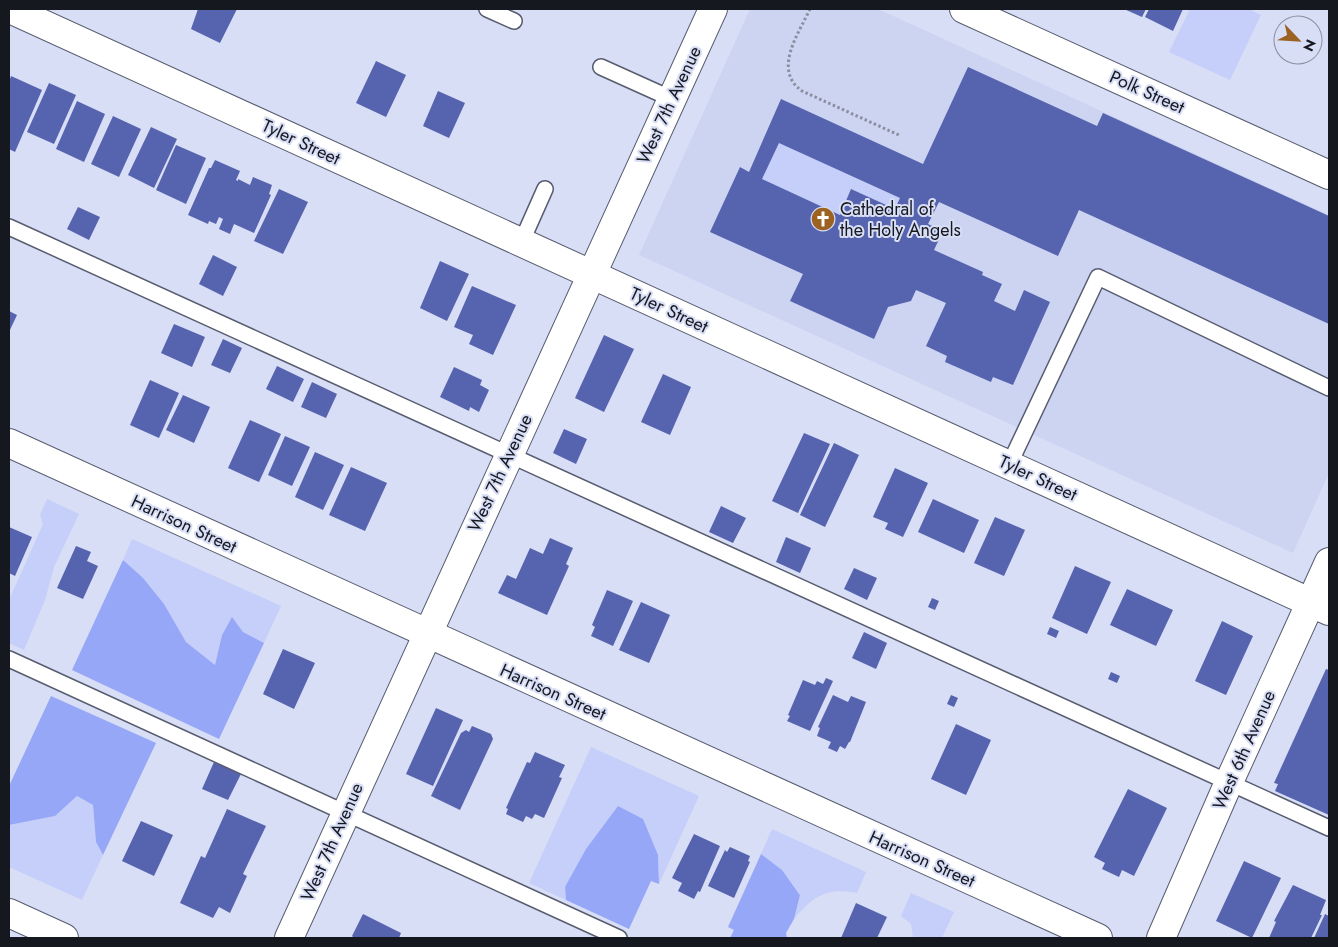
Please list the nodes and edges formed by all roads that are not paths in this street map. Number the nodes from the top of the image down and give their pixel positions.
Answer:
1 (10, 9) edge
2 (487, 9) edge
3 (713, 9) edge
4 (964, 9) edge
5 (514, 20) dead end
6 (601, 67) dead end
7 (672, 99) junction
8 (1329, 175) edge
9 (545, 189) dead end
10 (9, 227) edge
11 (521, 243) junction
12 (592, 275) junction
13 (1329, 388) edge
14 (9, 443) edge
15 (508, 455) junction
16 (1009, 465) junction
17 (1329, 562) edge
18 (1320, 607) edge
19 (426, 634) junction
20 (9, 660) edge
21 (1229, 782) junction
22 (345, 813) junction
23 (1329, 828) edge
24 (9, 913) edge
25 (64, 938) edge
26 (289, 938) edge
27 (619, 938) edge
28 (1098, 938) edge
29 (1162, 938) edge

1 - 11 street, Tyler Street
2 - 5 lane
3 - 7 street, West 7th Avenue
4 - 8 street, Polk Street
6 - 7 lane
7 - 12 street, West 7th Avenue
9 - 11 lane
10 - 15 lane
11 - 12 street, Tyler Street
12 - 15 street, West 7th Avenue
12 - 16 street, Tyler Street
13 - 16 lane
14 - 19 street, Harrison Street
15 - 19 street, West 7th Avenue
15 - 21 lane
16 - 18 street, Tyler Street
17 - 18 street, West 6th Avenue
18 - 21 street, West 6th Avenue
19 - 22 street, West 7th Avenue
19 - 28 street, Harrison Street
20 - 22 lane
21 - 23 lane
21 - 29 street, West 6th Avenue
22 - 26 street, West 7th Avenue
22 - 27 lane
24 - 25 street

